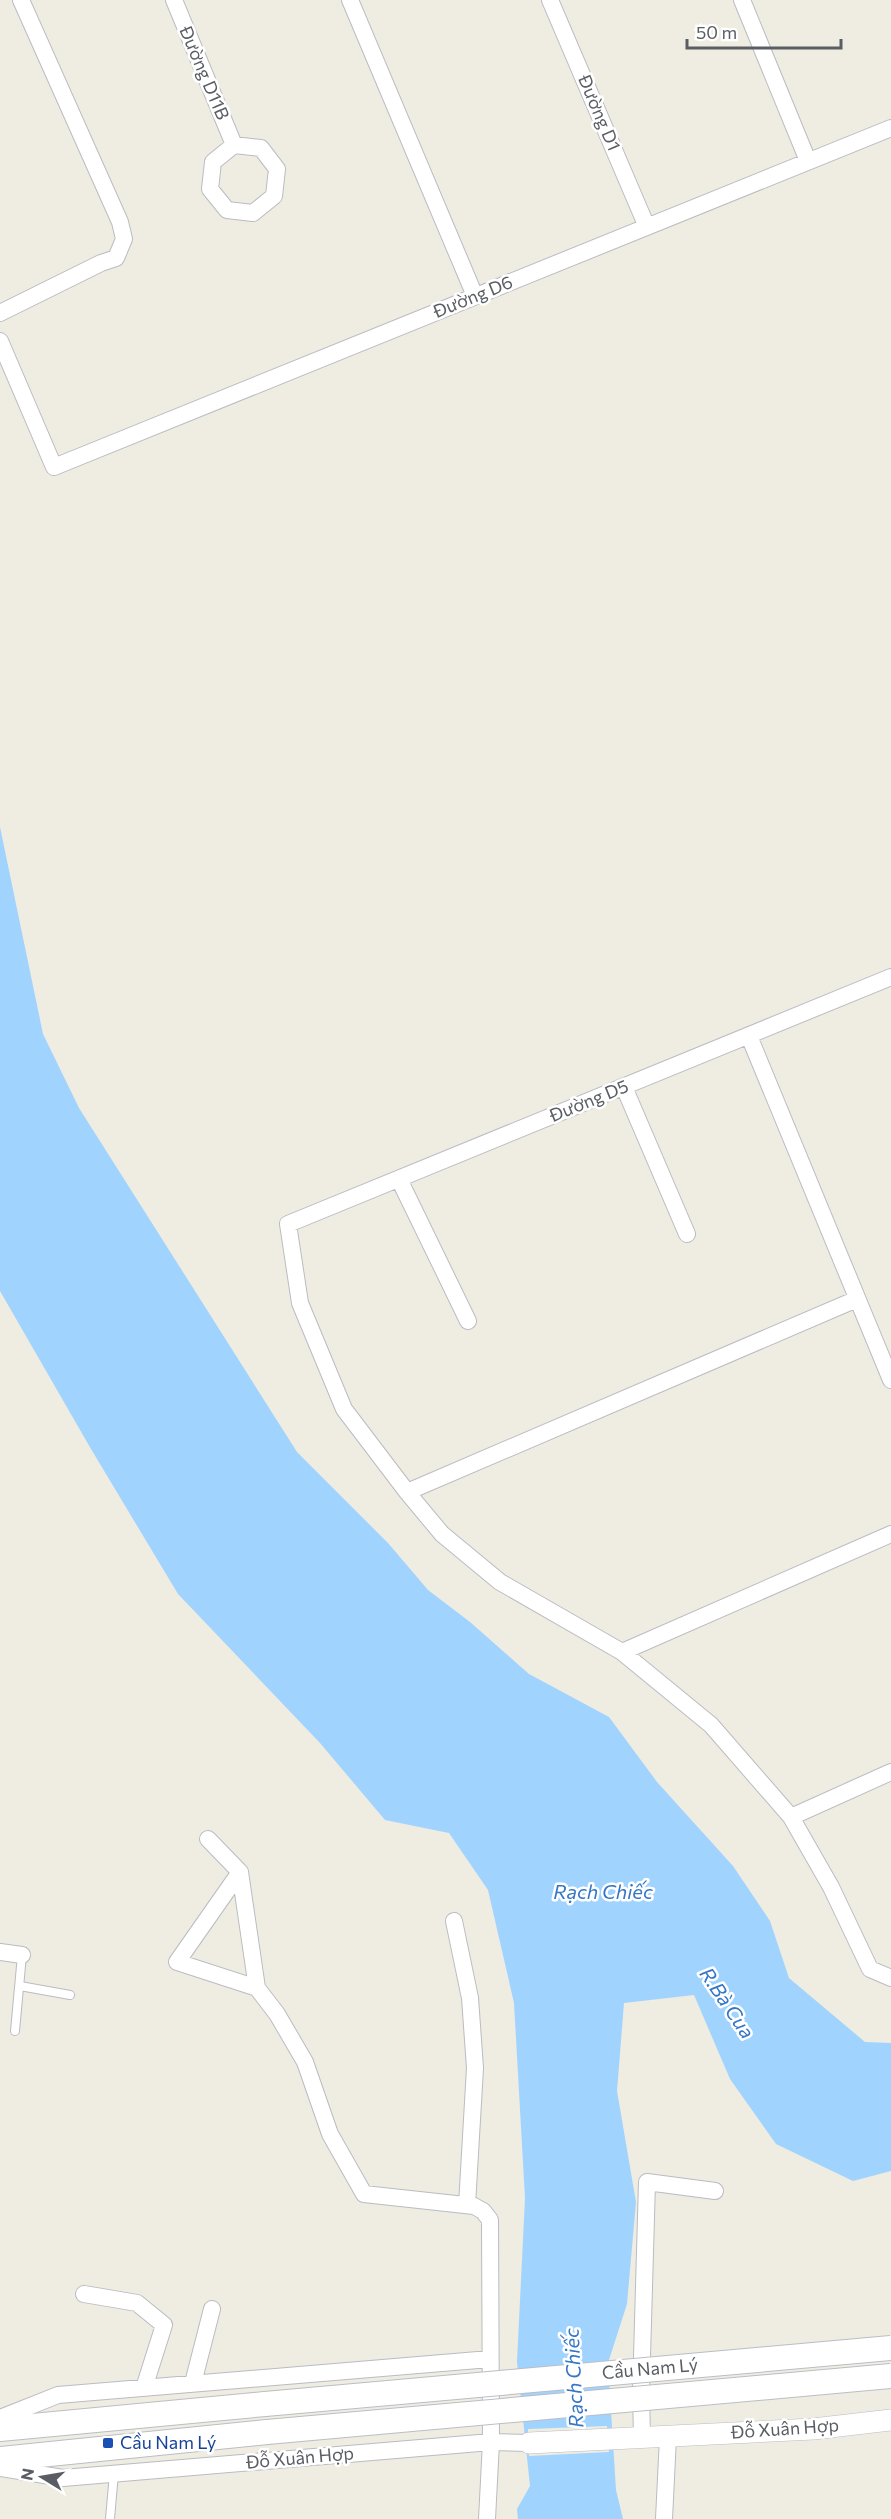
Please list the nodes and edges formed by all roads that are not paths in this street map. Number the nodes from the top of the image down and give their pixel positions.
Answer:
1 (21, 0) edge
2 (174, 0) edge
3 (350, 0) edge
4 (550, 0) edge
5 (742, 0) edge
6 (891, 128) edge
7 (234, 145) junction
8 (808, 161) junction
9 (647, 227) junction
10 (475, 296) junction
11 (0, 313) edge
12 (0, 341) edge
13 (891, 977) edge
14 (749, 1035) junction
15 (624, 1087) junction
16 (399, 1179) junction
17 (687, 1234) dead end
18 (858, 1299) junction
19 (468, 1321) dead end
20 (891, 1380) edge
21 (407, 1492) junction
22 (891, 1534) edge
23 (622, 1652) junction
24 (891, 1772) edge
25 (791, 1817) junction
26 (208, 1839) dead end
27 (240, 1872) junction
28 (454, 1921) dead end
29 (0, 1952) edge
30 (22, 1955) joint
31 (891, 1978) edge
32 (20, 1986) junction
33 (257, 1988) junction
34 (70, 1995) dead end
35 (15, 2031) dead end
36 (715, 2191) dead end
37 (467, 2205) junction
38 (84, 2294) dead end
39 (212, 2309) dead end
40 (891, 2348) edge
41 (490, 2359) junction
42 (891, 2376) edge
43 (193, 2383) junction
44 (144, 2388) junction
45 (0, 2418) edge
46 (891, 2420) edge
47 (0, 2429) edge
48 (267, 2432) joint
49 (642, 2437) junction
50 (669, 2437) junction
51 (491, 2442) junction
52 (529, 2443) joint
53 (0, 2459) edge
54 (0, 2468) edge
55 (114, 2473) junction
56 (110, 2519) edge
57 (487, 2519) edge
58 (664, 2519) edge

1 - 11 street
2 - 7 street, Đường D11B
3 - 10 street
4 - 9 street, Đường D1
5 - 8 street
6 - 8 street, Đường D6
7 - 7 street
8 - 9 street, Đường D6
9 - 10 street, Đường D6
10 - 12 street, Đường D6
13 - 14 street, Đường D5
14 - 15 street, Đường D5
14 - 18 street
15 - 16 street, Đường D5
15 - 17 street
16 - 19 street
16 - 21 street, Đường D5
18 - 20 street
18 - 21 street
21 - 23 street
22 - 23 street
23 - 25 street
24 - 25 street
25 - 31 street
26 - 27 street
27 - 33 street
27 - 33 street
28 - 37 street
29 - 30 street
30 - 32 lane
32 - 34 lane
32 - 35 lane
33 - 37 street
36 - 49 street
37 - 41 street
38 - 44 street
39 - 43 street
40 - 47 main road, Cầu Nam Lý, bridge
41 - 43 street
41 - 51 street
42 - 48 main road, Cầu Nam Lý, bridge
43 - 44 street
44 - 45 street
46 - 50 street, Đỗ Xuân Hợp
48 - 53 main road, Đỗ Xuân Hợp
49 - 50 street, Đỗ Xuân Hợp
49 - 52 street, Đỗ Xuân Hợp
50 - 58 street
51 - 52 street, Đỗ Xuân Hợp
51 - 55 street, Đỗ Xuân Hợp
51 - 57 street
54 - 55 street, Đỗ Xuân Hợp
55 - 56 lane

